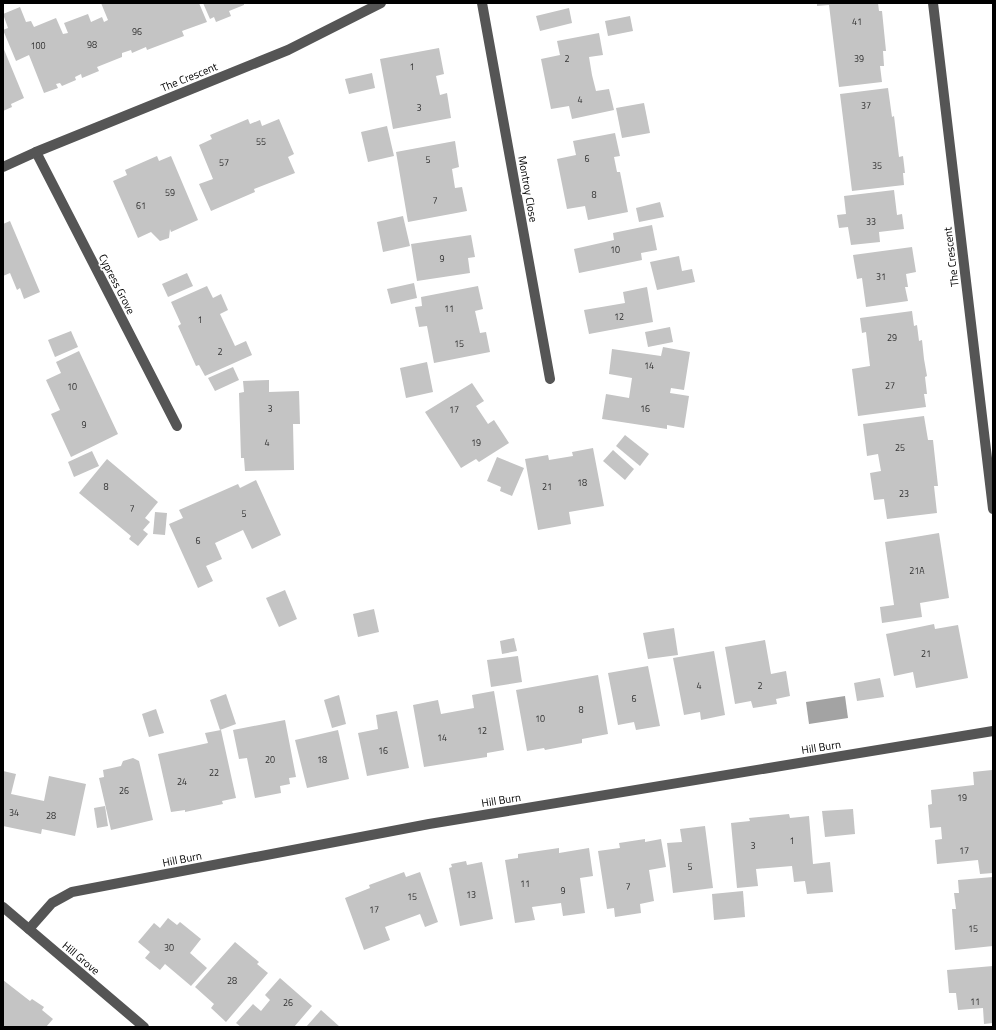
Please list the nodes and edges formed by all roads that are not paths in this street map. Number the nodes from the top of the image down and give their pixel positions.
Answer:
1 (381, 3) edge
2 (482, 3) edge
3 (933, 3) edge
4 (36, 152) junction
5 (3, 167) edge
6 (550, 379) dead end
7 (177, 426) dead end
8 (993, 509) edge
9 (993, 731) edge
10 (3, 907) edge
11 (29, 929) junction
12 (144, 1027) edge

1 - 4 street, The Crescent
2 - 6 street, Montroy Close
3 - 8 street, The Crescent
4 - 5 street, The Crescent
4 - 7 street, Cypress Grove
9 - 11 street, Hill Burn
10 - 11 street, Hill Grove
11 - 12 street, Hill Grove

